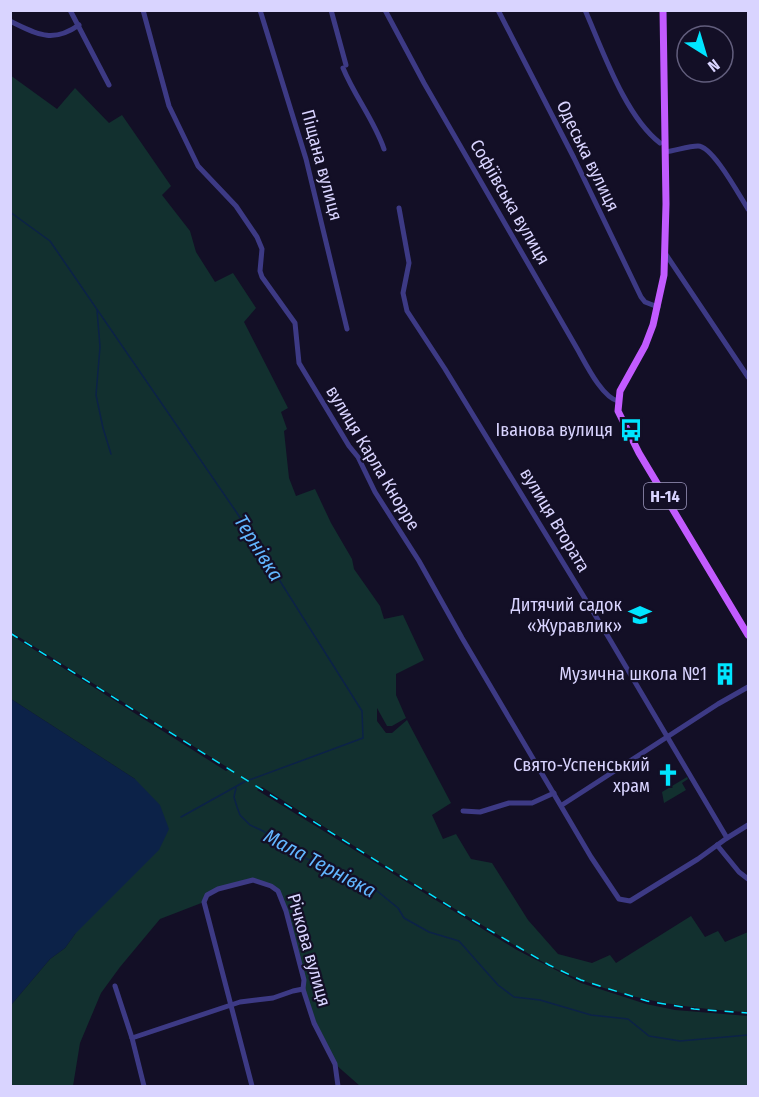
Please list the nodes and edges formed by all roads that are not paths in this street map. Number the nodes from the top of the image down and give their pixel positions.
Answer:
1 (70, 10) edge
2 (142, 10) edge
3 (260, 10) edge
4 (331, 10) edge
5 (385, 10) edge
6 (498, 10) edge
7 (585, 10) edge
8 (663, 10) edge
9 (10, 21) edge
10 (79, 25) junction
11 (109, 85) dead end
12 (663, 143) junction
13 (384, 150) dead end
14 (665, 152) junction
15 (399, 208) dead end
16 (748, 209) edge
17 (665, 253) junction
18 (658, 307) junction
19 (347, 329) dead end
20 (748, 377) edge
21 (618, 401) junction
22 (748, 635) edge
23 (748, 687) edge
24 (668, 736) junction
25 (554, 793) junction
26 (562, 805) junction
27 (463, 812) dead end
28 (748, 825) edge
29 (727, 838) junction
30 (717, 845) junction
31 (748, 879) edge
32 (115, 986) dead end
33 (303, 989) junction
34 (231, 1006) junction
35 (132, 1038) junction
36 (144, 1086) edge
37 (252, 1086) edge
38 (338, 1086) edge

1 - 10 street
2 - 25 street, вулиця Карла Кнорре
3 - 19 street, Піщана вулиця
4 - 13 street
5 - 21 street, Софіївська вулиця
6 - 18 street, Одеська вулиця
7 - 12 street
8 - 12 main road
9 - 10 street
10 - 11 street
12 - 14 main road
14 - 16 street
14 - 17 main road
15 - 24 street, вулиця Втората
17 - 18 main road
17 - 20 street
18 - 21 main road
21 - 22 main road, Н-14
23 - 24 street
24 - 26 street
24 - 29 street, вулиця Втората
25 - 26 street, вулиця Карла Кнорре
25 - 27 street
26 - 30 street, вулиця Карла Кнорре
28 - 29 street
29 - 30 street
30 - 31 street
32 - 35 street
33 - 34 street
33 - 34 street, Річкова вулиця
33 - 38 street, Річкова вулиця
34 - 35 street
34 - 37 street
35 - 36 street

